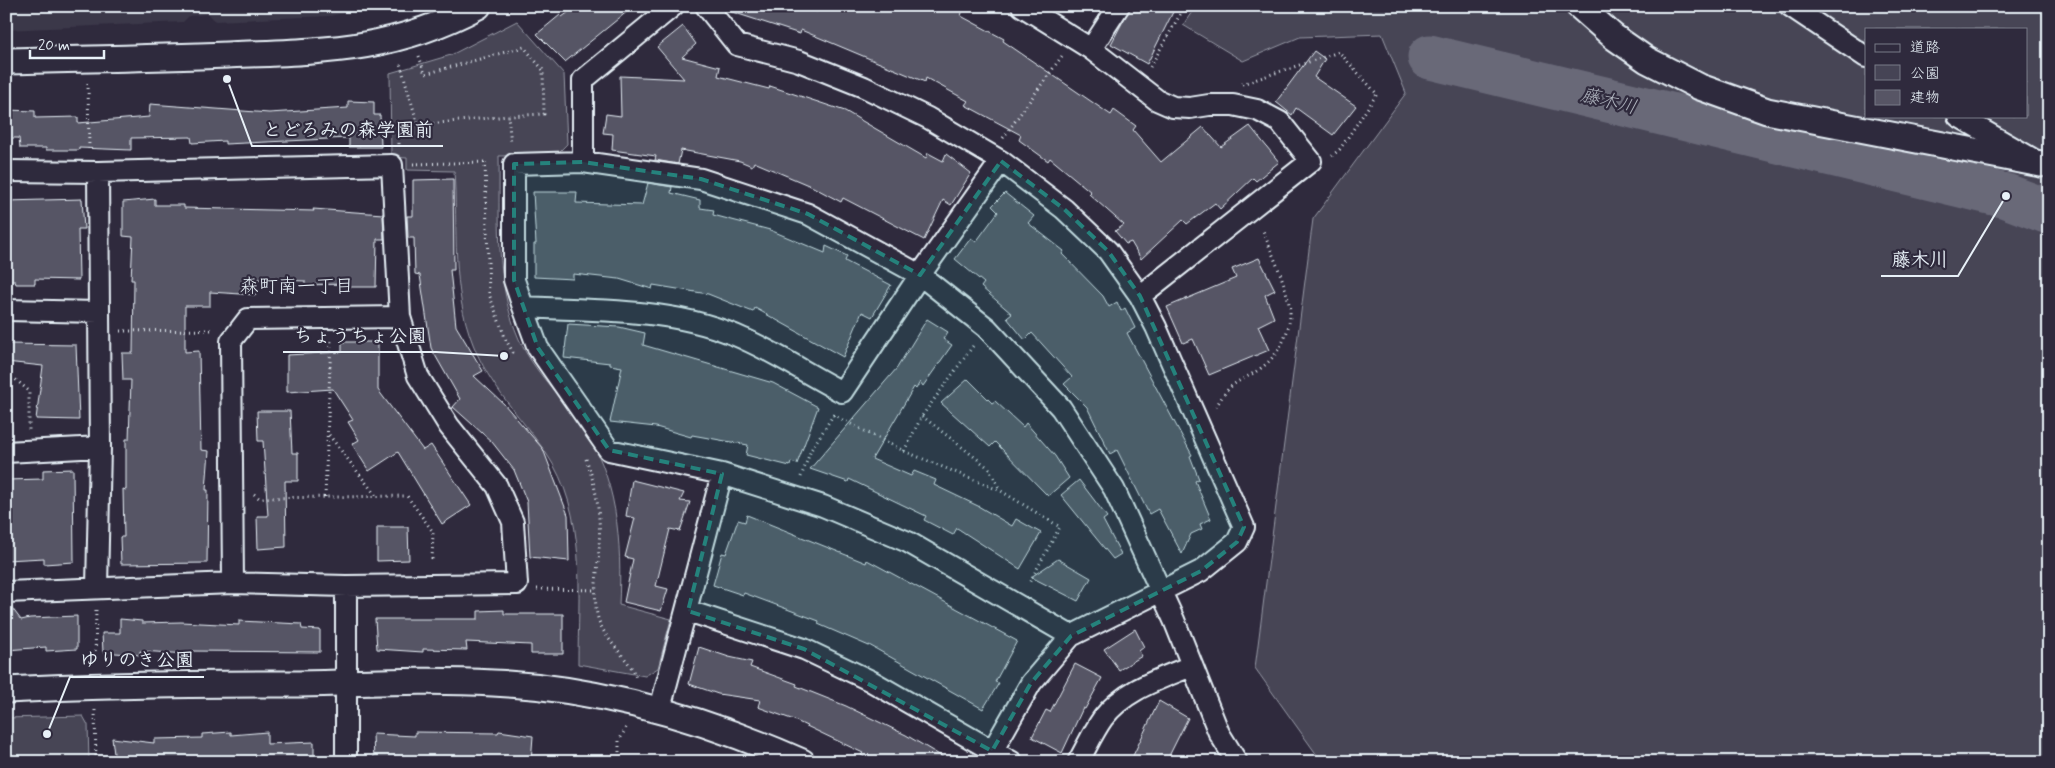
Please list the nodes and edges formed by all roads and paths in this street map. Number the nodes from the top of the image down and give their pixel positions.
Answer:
1 (478, 6) edge
2 (673, 6) edge
3 (706, 6) edge
4 (1022, 6) edge
5 (1119, 6) edge
6 (1185, 6) edge
7 (1578, 6) edge
8 (1790, 6) edge
9 (1082, 44) junction
10 (419, 56) dead end
11 (1865, 56) edge
12 (6, 61) edge
13 (400, 63) dead end
14 (88, 82) dead end
15 (1139, 87) junction
16 (1233, 105) junction
17 (508, 116) junction
18 (1962, 118) edge
19 (418, 125) junction
20 (398, 141) dead end
21 (996, 158) junction
22 (1312, 161) junction
23 (485, 162) junction
24 (583, 162) junction
25 (514, 164) junction
26 (392, 165) junction
27 (2045, 165) edge
28 (6, 171) edge
29 (98, 172) junction
30 (1254, 206) junction
31 (920, 275) junction
32 (1140, 296) junction
33 (523, 307) junction
34 (6, 310) edge
35 (400, 317) junction
36 (332, 318) junction
37 (99, 322) junction
38 (986, 328) junction
39 (231, 341) junction
40 (518, 360) dead end
41 (6, 379) edge
42 (842, 392) junction
43 (833, 415) junction
44 (922, 416) junction
45 (1196, 418) junction
46 (328, 434) junction
47 (100, 447) junction
48 (29, 451) junction
49 (6, 452) edge
50 (904, 452) junction
51 (585, 456) dead end
52 (722, 474) junction
53 (232, 477) junction
54 (1001, 491) junction
55 (793, 496) junction
56 (326, 497) junction
57 (377, 497) junction
58 (233, 584) junction
59 (516, 584) junction
60 (346, 586) junction
61 (432, 586) junction
62 (97, 588) junction
63 (596, 590) junction
64 (1161, 590) junction
65 (6, 592) edge
66 (1017, 605) junction
67 (688, 611) junction
68 (1071, 636) junction
69 (1191, 666) junction
70 (346, 684) junction
71 (94, 685) junction
72 (6, 690) edge
73 (633, 704) junction
74 (660, 709) junction
75 (989, 756) edge
76 (96, 762) edge
77 (346, 762) edge
78 (618, 762) edge
79 (802, 762) edge
80 (1012, 762) edge
81 (1078, 762) edge
82 (1237, 762) edge

1 - 12 street
2 - 24 street
3 - 21 street
4 - 9 street
5 - 9 street
6 - 15 path
7 - 27 street
8 - 11 street
9 - 15 street
9 - 21 path
10 - 17 path
13 - 19 path
14 - 29 path
15 - 16 street
16 - 22 street
16 - 22 path
17 - 19 path
17 - 25 path
18 - 27 street
19 - 20 path
21 - 31 street
21 - 32 street
22 - 30 street
23 - 25 path
23 - 26 path
23 - 40 path
24 - 25 street
24 - 31 street
25 - 33 street
26 - 29 street
26 - 35 street
28 - 29 street
29 - 37 street
30 - 32 street
30 - 45 path
31 - 38 street
31 - 42 street
32 - 45 street
33 - 42 street
33 - 52 street
34 - 37 street
35 - 36 street
35 - 59 street
36 - 39 street
36 - 46 path
37 - 39 path
37 - 47 street
38 - 44 path
38 - 64 street
39 - 53 street
41 - 48 path
42 - 43 path
43 - 50 path
43 - 55 path
44 - 50 path
44 - 54 path
45 - 64 street
46 - 56 path
46 - 57 path
47 - 48 street
47 - 62 street
48 - 49 street
50 - 54 path
51 - 63 path
52 - 55 street
52 - 67 street
53 - 56 path
53 - 58 street
54 - 66 path
55 - 66 street
56 - 57 path
57 - 61 path
58 - 60 street
58 - 62 street
59 - 61 street
59 - 63 path
60 - 61 street
60 - 70 street
62 - 65 street
62 - 71 path
63 - 73 path
64 - 68 street
64 - 69 street
66 - 68 street
67 - 74 street
67 - 75 street
68 - 75 street
69 - 81 street
69 - 82 street
70 - 71 street
70 - 73 street
70 - 77 street
71 - 72 street
71 - 76 path
73 - 74 street
73 - 78 path
74 - 79 street
75 - 80 street

